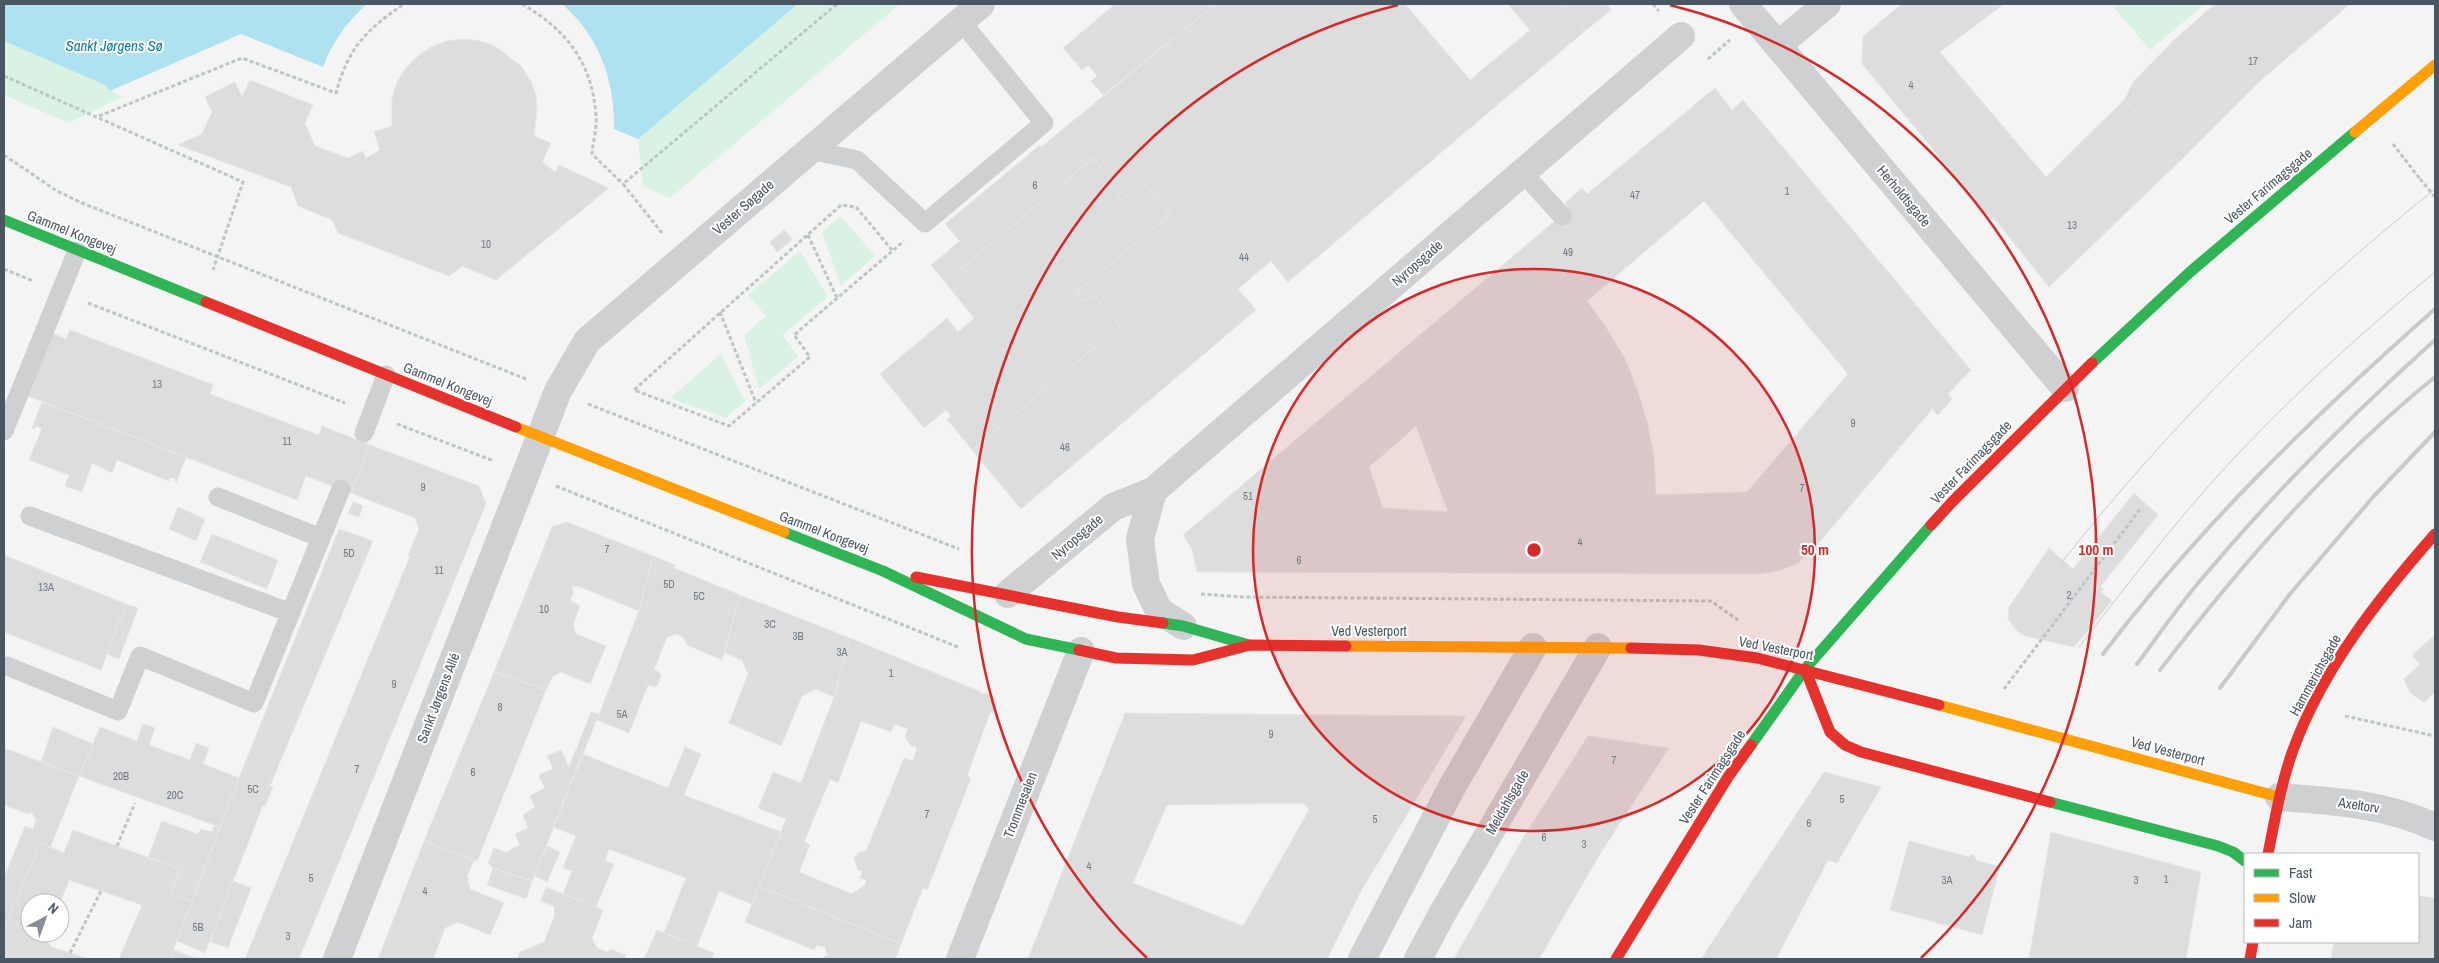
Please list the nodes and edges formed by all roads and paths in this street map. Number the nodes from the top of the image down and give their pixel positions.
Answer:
1 (404, 4) edge
2 (522, 4) edge
3 (837, 4) edge
4 (1827, 4) edge
5 (1749, 11) edge
6 (971, 12) edge
7 (1681, 36) joint
8 (1778, 45) junction
9 (2435, 64) edge
10 (4, 76) edge
11 (98, 116) junction
12 (2371, 117) junction
13 (810, 150) junction
14 (4, 155) edge
15 (1522, 172) junction
16 (623, 184) junction
17 (2435, 197) edge
18 (644, 209) dead end
19 (1562, 216) dead end
20 (4, 220) edge
21 (925, 223) junction
22 (808, 235) junction
23 (892, 250) junction
24 (77, 251) junction
25 (218, 258) junction
26 (837, 298) junction
27 (202, 301) junction
28 (720, 312) junction
29 (386, 375) junction
30 (2065, 388) junction
31 (558, 391) junction
32 (756, 403) junction
33 (4, 431) edge
34 (364, 433) dead end
35 (540, 437) junction
36 (341, 489) dead end
37 (1153, 491) junction
38 (218, 497) dead end
39 (2141, 508) dead end
40 (30, 516) dead end
41 (2435, 534) edge
42 (321, 538) junction
43 (965, 550) dead end
44 (883, 570) junction
45 (1148, 590) junction
46 (1008, 594) junction
47 (291, 613) junction
48 (1743, 624) dead end
49 (1184, 626) junction
50 (1250, 645) junction
51 (1533, 647) junction
52 (1598, 647) junction
53 (1081, 652) junction
54 (7, 666) dead end
55 (1806, 669) junction
56 (2311, 709) junction
57 (1982, 716) junction
58 (2435, 736) edge
59 (2280, 796) junction
60 (134, 803) dead end
61 (2435, 827) edge
62 (117, 846) dead end
63 (2268, 853) edge
64 (2244, 860) edge
65 (101, 891) dead end
66 (2253, 943) edge
67 (70, 953) dead end
68 (337, 959) edge
69 (960, 959) edge
70 (1362, 959) edge
71 (1418, 959) edge
72 (1616, 959) edge
73 (2250, 959) edge

1 - 11 path
2 - 16 path
3 - 16 path
4 - 8 street
5 - 7 path
5 - 8 street, Herholdtsgade
6 - 13 street, Vester Søgade
6 - 21 lane
7 - 15 street, Nyropsgade
8 - 30 street, Herholdtsgade
9 - 12 street, Vester Farimagsgade
10 - 11 path
11 - 25 path
12 - 17 path, bridge
12 - 30 street, Vester Farimagsgade
13 - 21 lane
13 - 31 street, Vester Søgade
14 - 25 path
15 - 19 lane
15 - 37 street, Nyropsgade
16 - 18 path
20 - 24 street, Gammel Kongevej
21 - 23 path
22 - 23 path
22 - 26 path
22 - 28 path
23 - 26 path
24 - 27 street, Gammel Kongevej
24 - 33 lane
25 - 27 path
25 - 31 path
26 - 32 path
27 - 29 street, Gammel Kongevej
28 - 32 path
28 - 32 path
29 - 34 lane
29 - 35 street, Gammel Kongevej
30 - 55 street, Vester Farimagsgade
31 - 35 street, Vester Søgade
31 - 43 path
35 - 44 street, Gammel Kongevej
35 - 68 street, Sankt Jørgens Allé
36 - 42 lane
37 - 45 street
37 - 46 street, Nyropsgade
38 - 42 lane
39 - 57 path
40 - 47 lane
41 - 56 street, Hammerichsgade
42 - 47 lane
44 - 46 street, Gammel Kongevej
44 - 53 street, Gammel Kongevej
45 - 48 path
45 - 49 street
46 - 49 street, Gammel Kongevej
47 - 54 lane
49 - 50 street, Gammel Kongevej
50 - 51 street, Ved Vesterport
50 - 53 street, Gammel Kongevej
51 - 52 street, Ved Vesterport
51 - 70 street
52 - 55 street, Ved Vesterport
52 - 71 street, Meldahlsgade
53 - 69 street, Trommesalen
55 - 57 street, Ved Vesterport
55 - 64 street
55 - 72 street, Vester Farimagsgade
56 - 58 path
56 - 59 street, Hammerichsgade
57 - 59 street, Ved Vesterport
59 - 61 street, Axeltorv
59 - 63 street, Hammerichsgade
60 - 62 path
65 - 67 path
66 - 73 street

